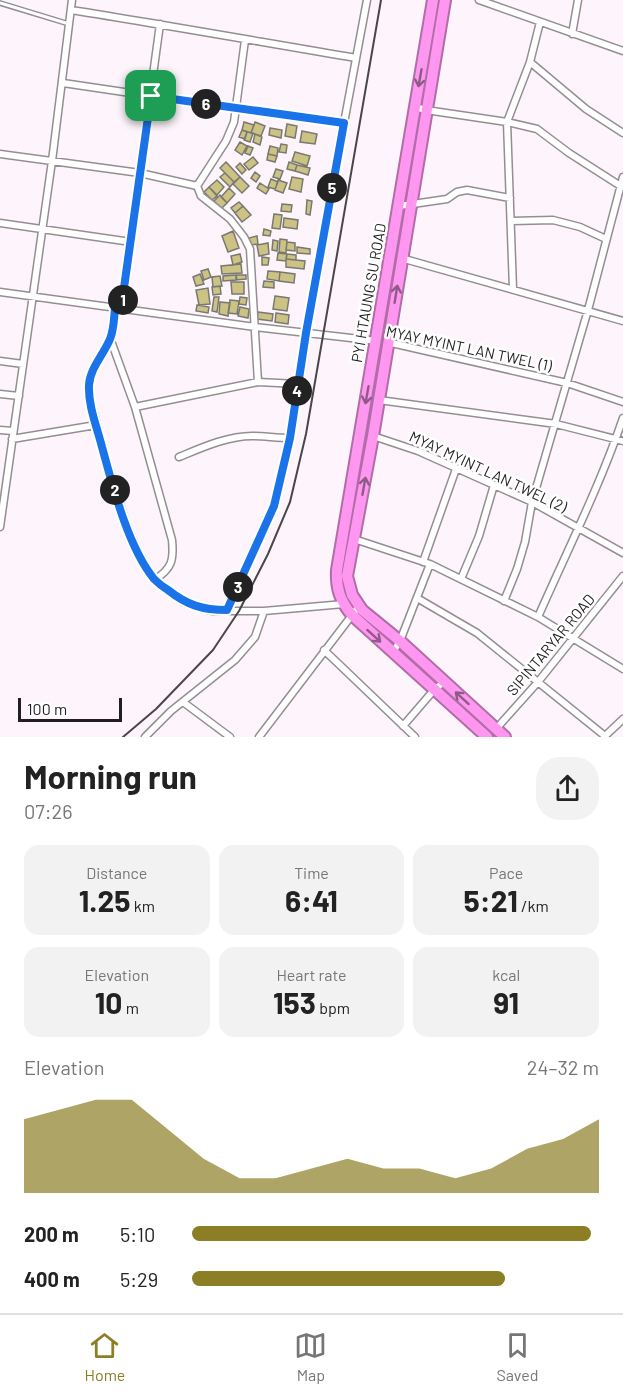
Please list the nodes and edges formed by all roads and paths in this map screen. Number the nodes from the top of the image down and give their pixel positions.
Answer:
1 (72, 0) edge
2 (367, 0) edge
3 (433, 0) edge
4 (444, 0) edge
5 (479, 0) edge
6 (578, 0) edge
7 (0, 3) edge
8 (71, 10) junction
9 (540, 22) junction
10 (69, 24) junction
11 (160, 24) junction
12 (572, 34) junction
13 (245, 40) junction
14 (431, 47) junction
15 (623, 51) edge
16 (356, 58) junction
17 (530, 62) junction
18 (63, 82) junction
19 (151, 96) junction
20 (236, 108) junction
21 (420, 109) junction
22 (507, 122) junction
23 (344, 123) junction
24 (623, 133) edge
25 (0, 154) edge
26 (413, 156) junction
27 (52, 161) junction
28 (140, 173) junction
29 (623, 177) edge
30 (197, 186) junction
31 (621, 187) edge
32 (510, 198) junction
33 (411, 204) junction
34 (399, 206) junction
35 (511, 221) junction
36 (0, 223) edge
37 (42, 229) junction
38 (606, 239) junction
39 (131, 242) junction
40 (396, 258) junction
41 (513, 289) junction
42 (0, 292) edge
43 (34, 296) junction
44 (118, 308) junction
45 (588, 310) junction
46 (623, 321) edge
47 (255, 327) junction
48 (306, 333) junction
49 (110, 338) junction
50 (376, 341) junction
51 (388, 342) junction
52 (0, 361) edge
53 (23, 364) junction
54 (258, 382) junction
55 (567, 383) junction
56 (298, 384) junction
57 (0, 394) edge
58 (19, 396) junction
59 (379, 400) junction
60 (623, 402) edge
61 (135, 407) junction
62 (623, 418) edge
63 (555, 424) junction
64 (96, 425) junction
65 (0, 429) edge
66 (14, 431) junction
67 (373, 436) junction
68 (290, 438) junction
69 (12, 439) junction
70 (619, 440) edge
71 (357, 453) junction
72 (179, 457) dead end
73 (369, 457) junction
74 (0, 462) edge
75 (9, 463) junction
76 (456, 469) junction
77 (494, 485) junction
78 (2, 501) edge
79 (532, 502) junction
80 (347, 516) junction
81 (358, 519) junction
82 (0, 527) edge
83 (578, 527) junction
84 (354, 539) junction
85 (623, 553) edge
86 (427, 563) junction
87 (623, 576) edge
88 (461, 579) junction
89 (154, 580) junction
90 (417, 598) junction
91 (504, 600) junction
92 (344, 604) junction
93 (227, 610) junction
94 (355, 610) junction
95 (264, 611) junction
96 (538, 617) junction
97 (574, 638) junction
98 (400, 641) junction
99 (324, 650) junction
100 (393, 652) junction
101 (623, 669) edge
102 (444, 682) junction
103 (538, 682) junction
104 (435, 690) junction
105 (183, 702) junction
106 (623, 720) edge
107 (403, 726) junction
108 (496, 729) junction
109 (412, 736) edge
110 (604, 736) edge
111 (145, 737) edge
112 (230, 737) edge
113 (259, 737) edge
114 (487, 737) edge
115 (505, 737) edge

1 - 8 street
2 - 16 street
3 - 14 highway, PYI HTAUNG SU ROAD
4 - 14 highway, PYI HTAUNG SU ROAD
5 - 9 street
6 - 12 street
7 - 10 lane
8 - 10 street
8 - 11 street
9 - 12 street
9 - 17 street
10 - 18 street
11 - 13 street
11 - 19 street
12 - 15 street
13 - 16 street
13 - 20 street
14 - 21 highway, PYI HTAUNG SU ROAD
16 - 23 street
17 - 22 street
17 - 24 street
18 - 19 street
18 - 27 street
19 - 20 street
19 - 28 street
20 - 23 street
20 - 30 street
21 - 22 street
21 - 26 highway, PYI HTAUNG SU ROAD
22 - 31 street
22 - 32 street
23 - 48 street
25 - 27 street
26 - 33 highway, PYI HTAUNG SU ROAD
26 - 34 highway, PYI HTAUNG SU ROAD
27 - 28 street
27 - 37 street
28 - 30 street
28 - 39 street
29 - 31 street
30 - 47 street
31 - 38 street
32 - 33 street
32 - 35 street
33 - 34 street
33 - 40 highway, PYI HTAUNG SU ROAD
34 - 40 highway, PYI HTAUNG SU ROAD
35 - 38 street
35 - 41 street
36 - 37 street
37 - 39 street
37 - 43 street
38 - 45 street
39 - 44 street
40 - 41 street
40 - 50 highway, PYI HTAUNG SU ROAD
51 -> 40 highway, PYI HTAUNG SU ROAD
41 - 45 street
42 - 43 street, MYAY MYINT LAN TWEL (1)
43 - 44 street, MYAY MYINT LAN TWEL (1)
43 - 53 street
44 - 47 street, MYAY MYINT LAN TWEL (1)
44 - 49 street
45 - 46 street
45 - 55 street
47 - 48 street, MYAY MYINT LAN TWEL (1)
47 - 54 street
48 - 50 street, MYAY MYINT LAN TWEL (1)
48 - 56 street
49 - 61 street
49 - 64 street
50 - 51 street, MYAY MYINT LAN TWEL (1)
50 -> 71 highway, PYI HTAUNG SU ROAD
51 - 55 street, MYAY MYINT LAN TWEL (1)
51 - 59 highway, PYI HTAUNG SU ROAD
52 - 53 street
53 - 58 street
54 - 56 street
54 - 61 street
55 - 60 street, MYAY MYINT LAN TWEL (1)
55 - 63 street
56 - 68 street
57 - 58 street
58 - 66 street
59 - 63 street
59 - 67 highway, PYI HTAUNG SU ROAD
61 - 89 street
62 - 70 street
63 - 70 street
63 - 79 street
64 - 69 street
64 - 89 street
65 - 66 street
66 - 69 street
67 - 73 highway, PYI HTAUNG SU ROAD
67 - 76 street, MYAY MYINT LAN TWEL (2)
68 - 72 street
68 - 93 street
69 - 75 street
70 - 83 street
71 - 73 highway
71 - 80 highway, PYI HTAUNG SU ROAD
81 -> 73 highway, PYI HTAUNG SU ROAD
74 - 75 street
75 - 78 street
76 - 77 street, MYAY MYINT LAN TWEL (2)
76 - 86 street
77 - 79 street, MYAY MYINT LAN TWEL (2)
77 - 88 street
78 - 82 street
79 - 83 street, MYAY MYINT LAN TWEL (2)
79 - 91 street
80 - 81 highway
80 - 92 highway, PYI HTAUNG SU ROAD
81 - 84 highway, PYI HTAUNG SU ROAD
83 - 85 street, MYAY MYINT LAN TWEL (2)
83 - 96 street
84 - 86 street
84 - 94 highway, PYI HTAUNG SU ROAD
86 - 88 street
86 - 90 street
87 - 97 street, SIPINTARYAR ROAD
88 - 91 street
89 - 93 street
90 - 98 street
90 - 103 street
91 - 96 street
92 - 94 highway
92 - 95 street
93 - 95 street
94 - 98 highway
94 - 99 street
94 -> 100 highway
95 - 105 street
96 - 97 street
97 - 101 street
97 - 103 street, SIPINTARYAR ROAD
98 - 100 street
98 - 102 highway
99 - 107 street
99 - 113 street
100 - 104 highway
102 - 104 street
108 -> 102 highway
103 - 108 street, SIPINTARYAR ROAD
103 - 110 street
104 - 107 street
104 - 114 highway
105 - 111 street
105 - 112 street
106 - 110 street
107 - 109 street
108 - 115 highway

